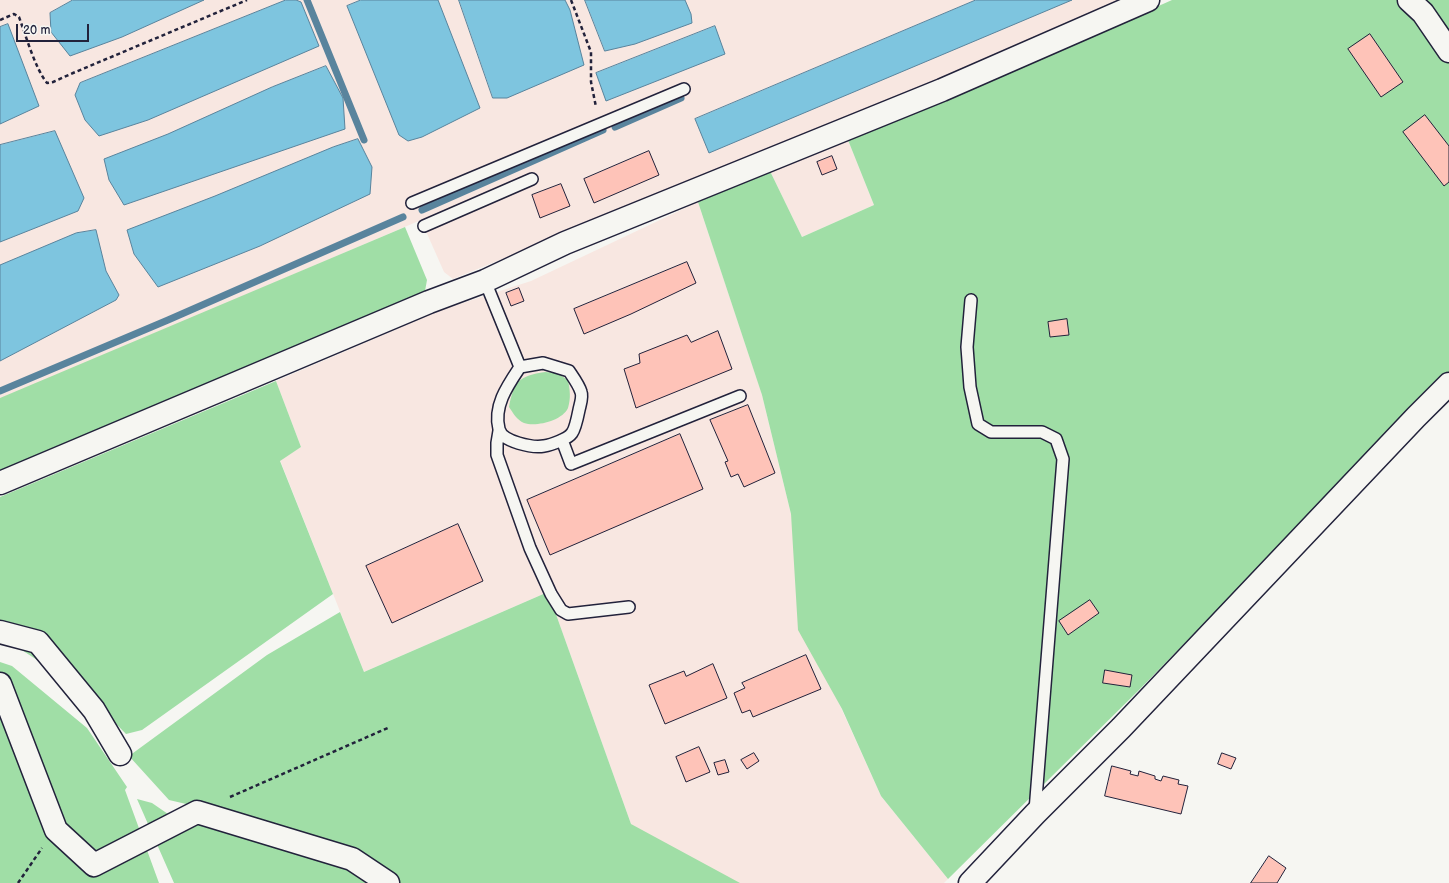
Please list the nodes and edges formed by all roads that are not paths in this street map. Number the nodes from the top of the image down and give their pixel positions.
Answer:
1 (1148, 0) edge
2 (1409, 0) edge
3 (1449, 51) edge
4 (684, 89) dead end
5 (532, 179) dead end
6 (412, 203) dead end
7 (424, 226) dead end
8 (485, 280) junction
9 (971, 300) dead end
10 (520, 367) junction
11 (1449, 384) edge
12 (740, 396) dead end
13 (499, 431) junction
14 (562, 440) junction
15 (0, 483) edge
16 (629, 607) dead end
17 (0, 632) edge
18 (0, 684) edge
19 (120, 754) dead end
20 (1035, 814) junction
21 (388, 883) edge
22 (970, 883) edge

1 - 8 street
2 - 3 street
4 - 6 lane
5 - 7 lane
8 - 10 lane
8 - 15 street
9 - 20 lane
10 - 13 lane
10 - 14 lane
11 - 20 street
12 - 14 lane
13 - 14 lane
13 - 16 lane
17 - 19 street
18 - 21 street
20 - 22 street

